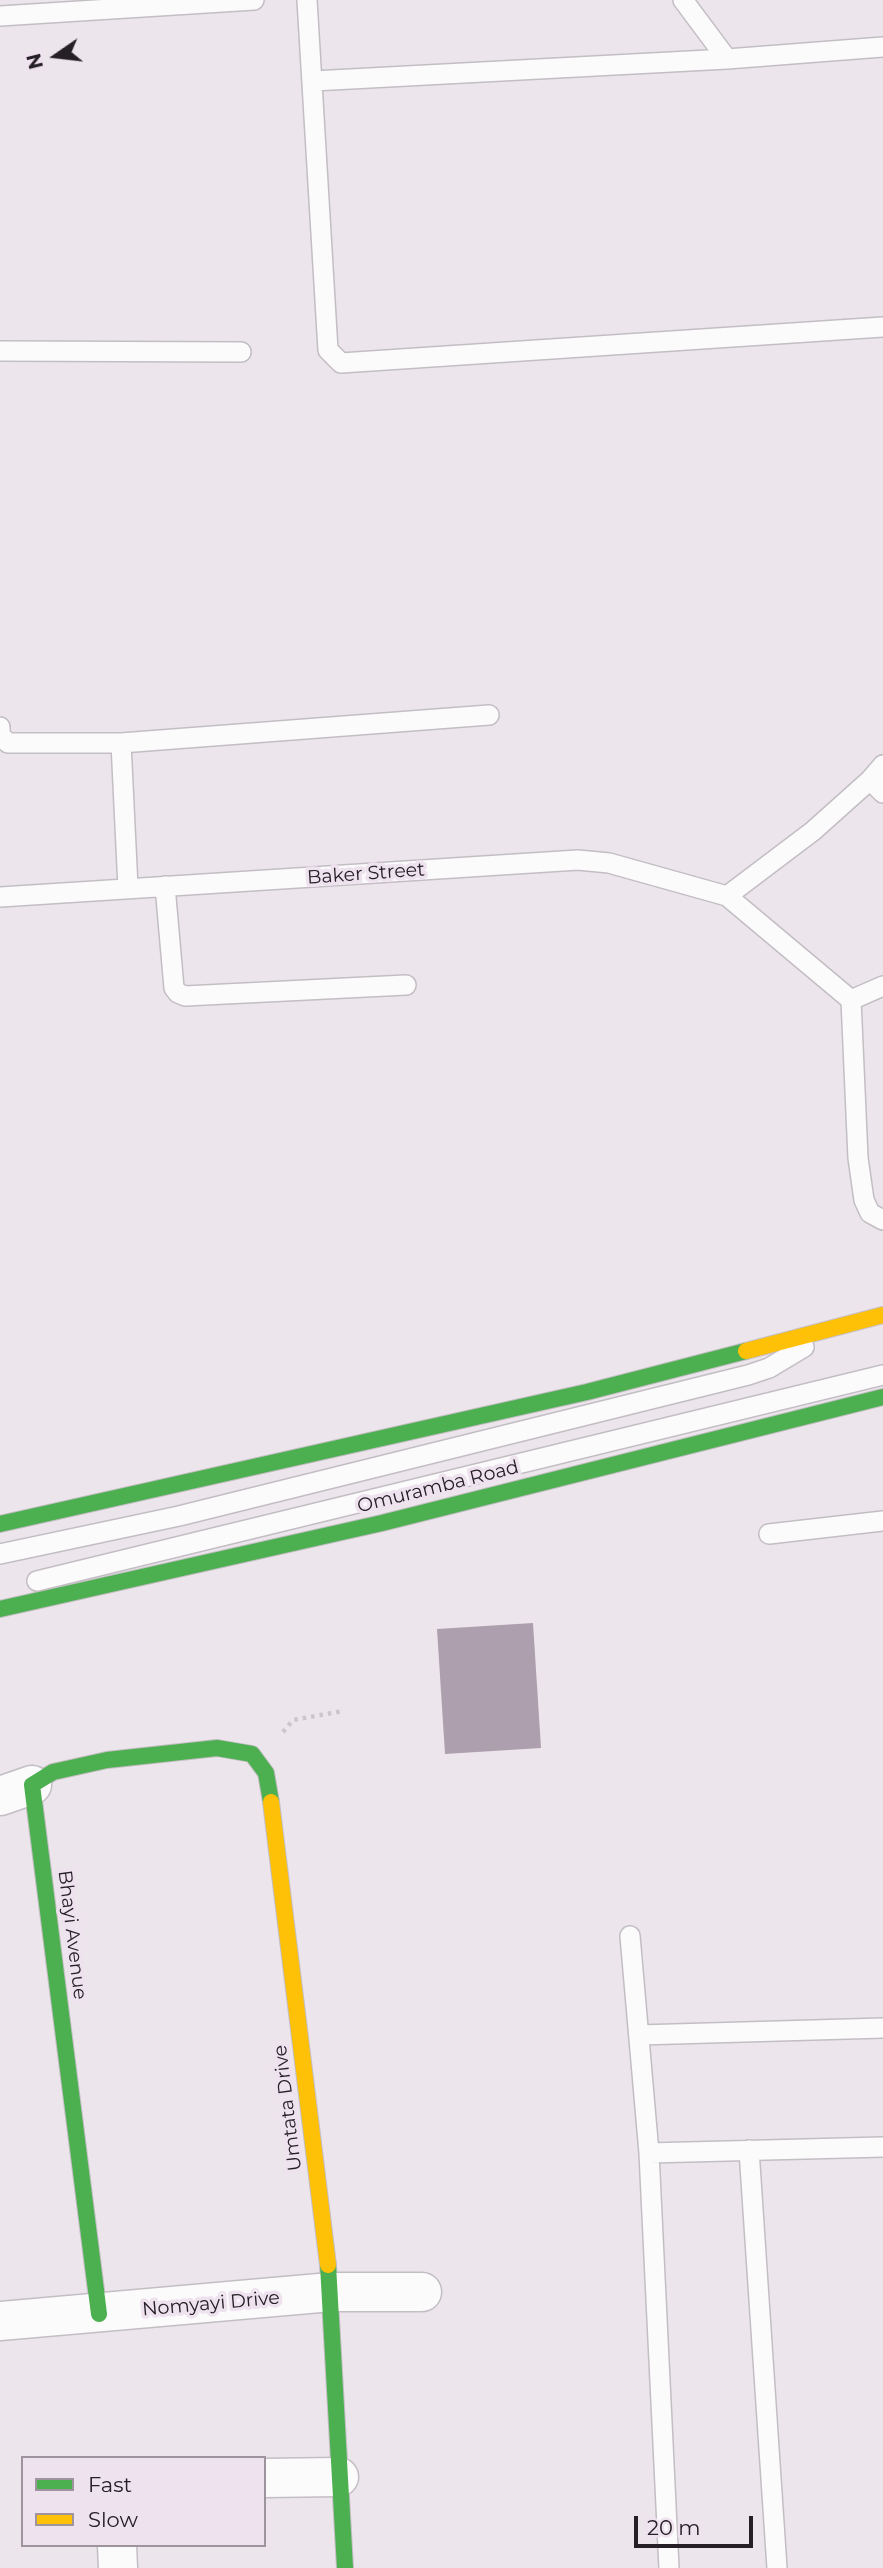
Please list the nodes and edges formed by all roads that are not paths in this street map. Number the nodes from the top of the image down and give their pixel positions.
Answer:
1 (245, 0) edge
2 (307, 0) edge
3 (683, 0) edge
4 (0, 16) edge
5 (883, 47) edge
6 (727, 59) junction
7 (313, 80) junction
8 (883, 327) edge
9 (0, 351) edge
10 (241, 352) dead end
11 (489, 715) dead end
12 (0, 727) edge
13 (121, 743) junction
14 (879, 779) edge
15 (165, 886) junction
16 (128, 888) junction
17 (727, 896) junction
18 (0, 897) edge
19 (406, 985) dead end
20 (883, 986) edge
21 (851, 1000) junction
22 (883, 1220) edge
23 (883, 1315) edge
24 (819, 1332) junction
25 (883, 1375) edge
26 (883, 1397) edge
27 (883, 1521) edge
28 (0, 1524) edge
29 (769, 1534) dead end
30 (0, 1553) edge
31 (0, 1590) edge
32 (0, 1609) edge
33 (252, 1754) joint
34 (16, 1791) edge
35 (630, 1936) dead end
36 (883, 2028) edge
37 (639, 2035) junction
38 (883, 2147) edge
39 (749, 2150) junction
40 (649, 2153) junction
41 (331, 2292) junction
42 (422, 2292) dead end
43 (99, 2314) junction
44 (0, 2321) edge
45 (339, 2477) junction
46 (266, 2479) edge
47 (117, 2547) edge
48 (118, 2568) edge
49 (345, 2568) edge
50 (668, 2568) edge
51 (777, 2568) edge

1 - 4 lane
2 - 7 lane
3 - 6 lane
5 - 6 lane
6 - 7 lane
7 - 8 lane
9 - 10 lane
11 - 13 lane
12 - 13 lane
13 - 16 lane
14 - 17 lane
15 - 16 lane, Baker Street
15 - 17 lane, Baker Street
15 - 19 lane
16 - 18 lane, Baker Street
17 - 21 lane
20 - 21 lane
21 - 22 lane
23 - 24 main road
24 - 28 main road
24 - 30 lane
25 - 31 lane
26 - 32 main road, Omuramba Road
27 - 29 lane
33 - 34 main road, Bhayi Avenue
33 - 41 main road, Umtata Drive
34 - 43 main road, Bhayi Avenue
35 - 37 lane
36 - 37 lane
37 - 40 lane
38 - 39 lane
39 - 40 lane
39 - 51 lane
40 - 50 lane
41 - 42 street, Nomyayi Drive
41 - 43 street, Nomyayi Drive
41 - 45 main road, Umtata Drive
43 - 44 street, Nomyayi Drive
45 - 46 street
45 - 49 main road, Umtata Drive
47 - 48 street

